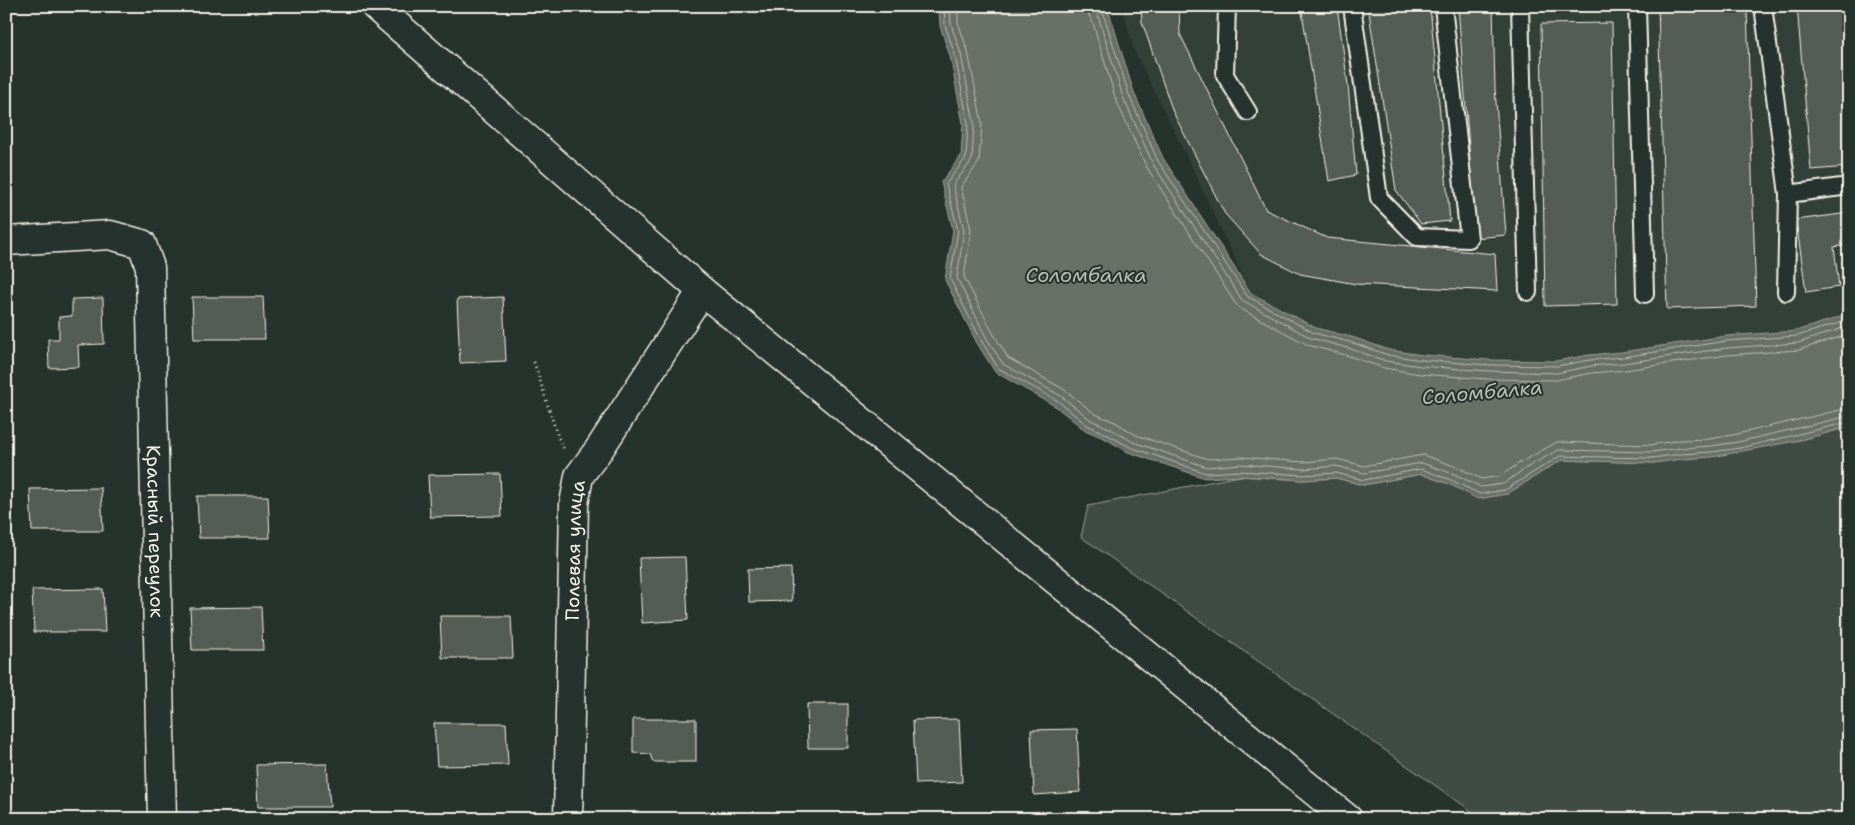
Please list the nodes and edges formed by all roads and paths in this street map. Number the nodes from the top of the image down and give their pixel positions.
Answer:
1 (375, 6) edge
2 (1227, 6) edge
3 (1352, 6) edge
4 (1443, 6) edge
5 (1520, 6) edge
6 (1637, 6) edge
7 (1763, 6) edge
8 (1248, 112) dead end
9 (1849, 186) edge
10 (1788, 194) junction
11 (6, 241) edge
12 (702, 291) junction
13 (1528, 292) dead end
14 (1786, 292) dead end
15 (1645, 294) dead end
16 (534, 362) dead end
17 (579, 476) junction
18 (162, 819) edge
19 (568, 819) edge
20 (1348, 819) edge

1 - 12 street
2 - 8 lane
3 - 4 lane
5 - 13 lane
6 - 15 lane
7 - 10 lane
9 - 10 lane
10 - 14 lane
11 - 18 street, Красный переулок
12 - 17 street, Полевая улица
12 - 20 street
16 - 17 path
17 - 19 street, Полевая улица

